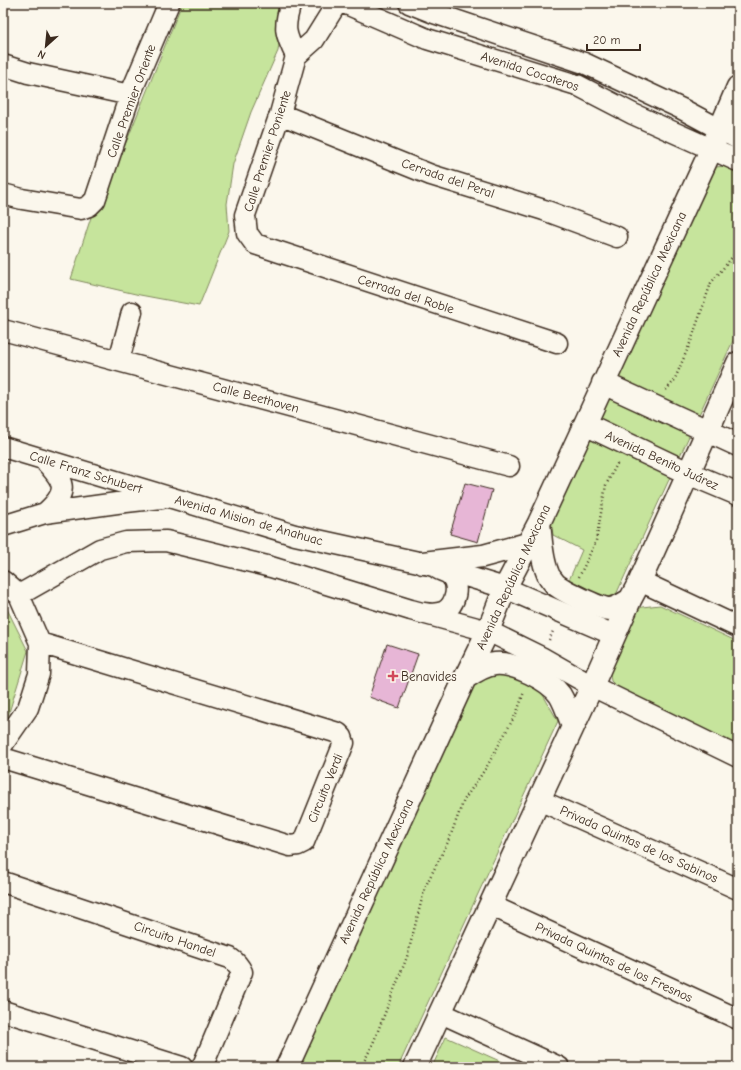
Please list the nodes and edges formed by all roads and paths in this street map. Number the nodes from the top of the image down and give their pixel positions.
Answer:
1 (169, 3) edge
2 (291, 3) edge
3 (337, 3) edge
4 (344, 3) edge
5 (409, 3) edge
6 (296, 56) junction
7 (3, 65) edge
8 (738, 87) edge
9 (130, 94) junction
10 (280, 114) junction
11 (723, 140) edge
12 (738, 161) edge
13 (3, 194) edge
14 (617, 237) dead end
15 (738, 243) edge
16 (255, 244) joint
17 (132, 312) dead end
18 (4, 332) edge
19 (557, 344) dead end
20 (119, 360) junction
21 (738, 362) edge
22 (603, 383) junction
23 (650, 405) junction
24 (585, 424) junction
25 (707, 430) junction
26 (627, 444) junction
27 (738, 445) edge
28 (3, 447) edge
29 (43, 458) junction
30 (509, 466) dead end
31 (688, 473) junction
32 (738, 494) edge
33 (170, 497) junction
34 (45, 513) junction
35 (539, 522) junction
36 (3, 526) edge
37 (527, 544) junction
38 (423, 563) junction
39 (3, 581) edge
40 (640, 581) junction
41 (505, 588) junction
42 (19, 595) junction
43 (630, 600) junction
44 (567, 603) junction
45 (411, 610) junction
46 (738, 627) edge
47 (488, 631) junction
48 (614, 635) junction
49 (40, 643) junction
50 (537, 665) junction
51 (465, 678) junction
52 (592, 686) junction
53 (573, 726) junction
54 (3, 744) edge
55 (738, 757) edge
56 (3, 758) edge
57 (539, 800) junction
58 (3, 882) edge
59 (738, 888) edge
60 (490, 904) junction
61 (3, 1011) edge
62 (441, 1013) junction
63 (738, 1019) edge
64 (182, 1067) edge
65 (201, 1067) edge
66 (287, 1067) edge
67 (361, 1067) edge
68 (415, 1067) edge
69 (559, 1067) edge

1 - 9 street, Calle Premier Oriente
2 - 6 street
3 - 6 street
4 - 11 street, Avenida Cocoteros
5 - 11 street, Avenida Cocoteros
6 - 10 street, Calle Premier Poniente
7 - 9 street
8 - 11 main road, Avenida República Mexicana
9 - 13 street, Calle Premier Oriente
10 - 14 street, Cerrada del Peral
10 - 16 street, Calle Premier Poniente
11 - 12 street
11 - 22 main road, Avenida República Mexicana
15 - 23 path
16 - 19 street, Cerrada del Roble
17 - 20 street
18 - 20 street, Calle Beethoven
20 - 30 street, Calle Beethoven
21 - 25 main road
22 - 23 main road
22 - 24 main road, Avenida República Mexicana
23 - 25 main road
24 - 26 main road, Avenida Benito Juárez
24 - 35 main road, Avenida República Mexicana
25 - 27 main road
25 - 31 main road
26 - 31 main road, Avenida Benito Juárez
26 - 44 path
28 - 29 street, Calle Franz Schubert
29 - 33 street, Calle Franz Schubert
29 - 34 street
31 - 32 main road, Avenida Benito Juárez
31 - 40 main road
33 - 34 street, Avenida Mision de Anahuac
33 - 38 street, Avenida Mision de Anahuac
34 - 36 street, Avenida Mision de Anahuac
35 - 37 main road, Avenida República Mexicana
35 - 44 main road
37 - 38 main road
37 - 41 main road, Avenida República Mexicana
38 - 41 street, Avenida Mision de Anahuac
38 - 45 street, Avenida Mision de Anahuac
39 - 42 street
40 - 43 main road
40 - 46 street
41 - 44 street, Avenida Mision de Anahuac
41 - 47 main road, Avenida República Mexicana
42 - 45 street, Avenida Mision de Anahuac
42 - 49 street
43 - 44 main road
43 - 48 main road
44 - 48 street, Avenida Mision de Anahuac
44 - 50 path
45 - 47 street, Avenida Mision de Anahuac
47 - 50 street, Avenida Mision de Anahuac
47 - 51 main road, Avenida República Mexicana
48 - 52 main road
49 - 54 street
49 - 56 street, Circuito Verdi
50 - 51 main road
50 - 52 street, Avenida Mision de Anahuac
50 - 53 main road
50 - 67 path
51 - 66 main road, Avenida República Mexicana
52 - 53 main road
52 - 55 street, Avenida Mision de Anahuac
53 - 57 main road
57 - 59 street, Privada Quintas de los Sabinos
57 - 60 main road
58 - 65 street, Circuito Handel
60 - 62 main road
60 - 63 street, Privada Quintas de los Fresnos
61 - 64 street
62 - 68 main road
62 - 69 street

